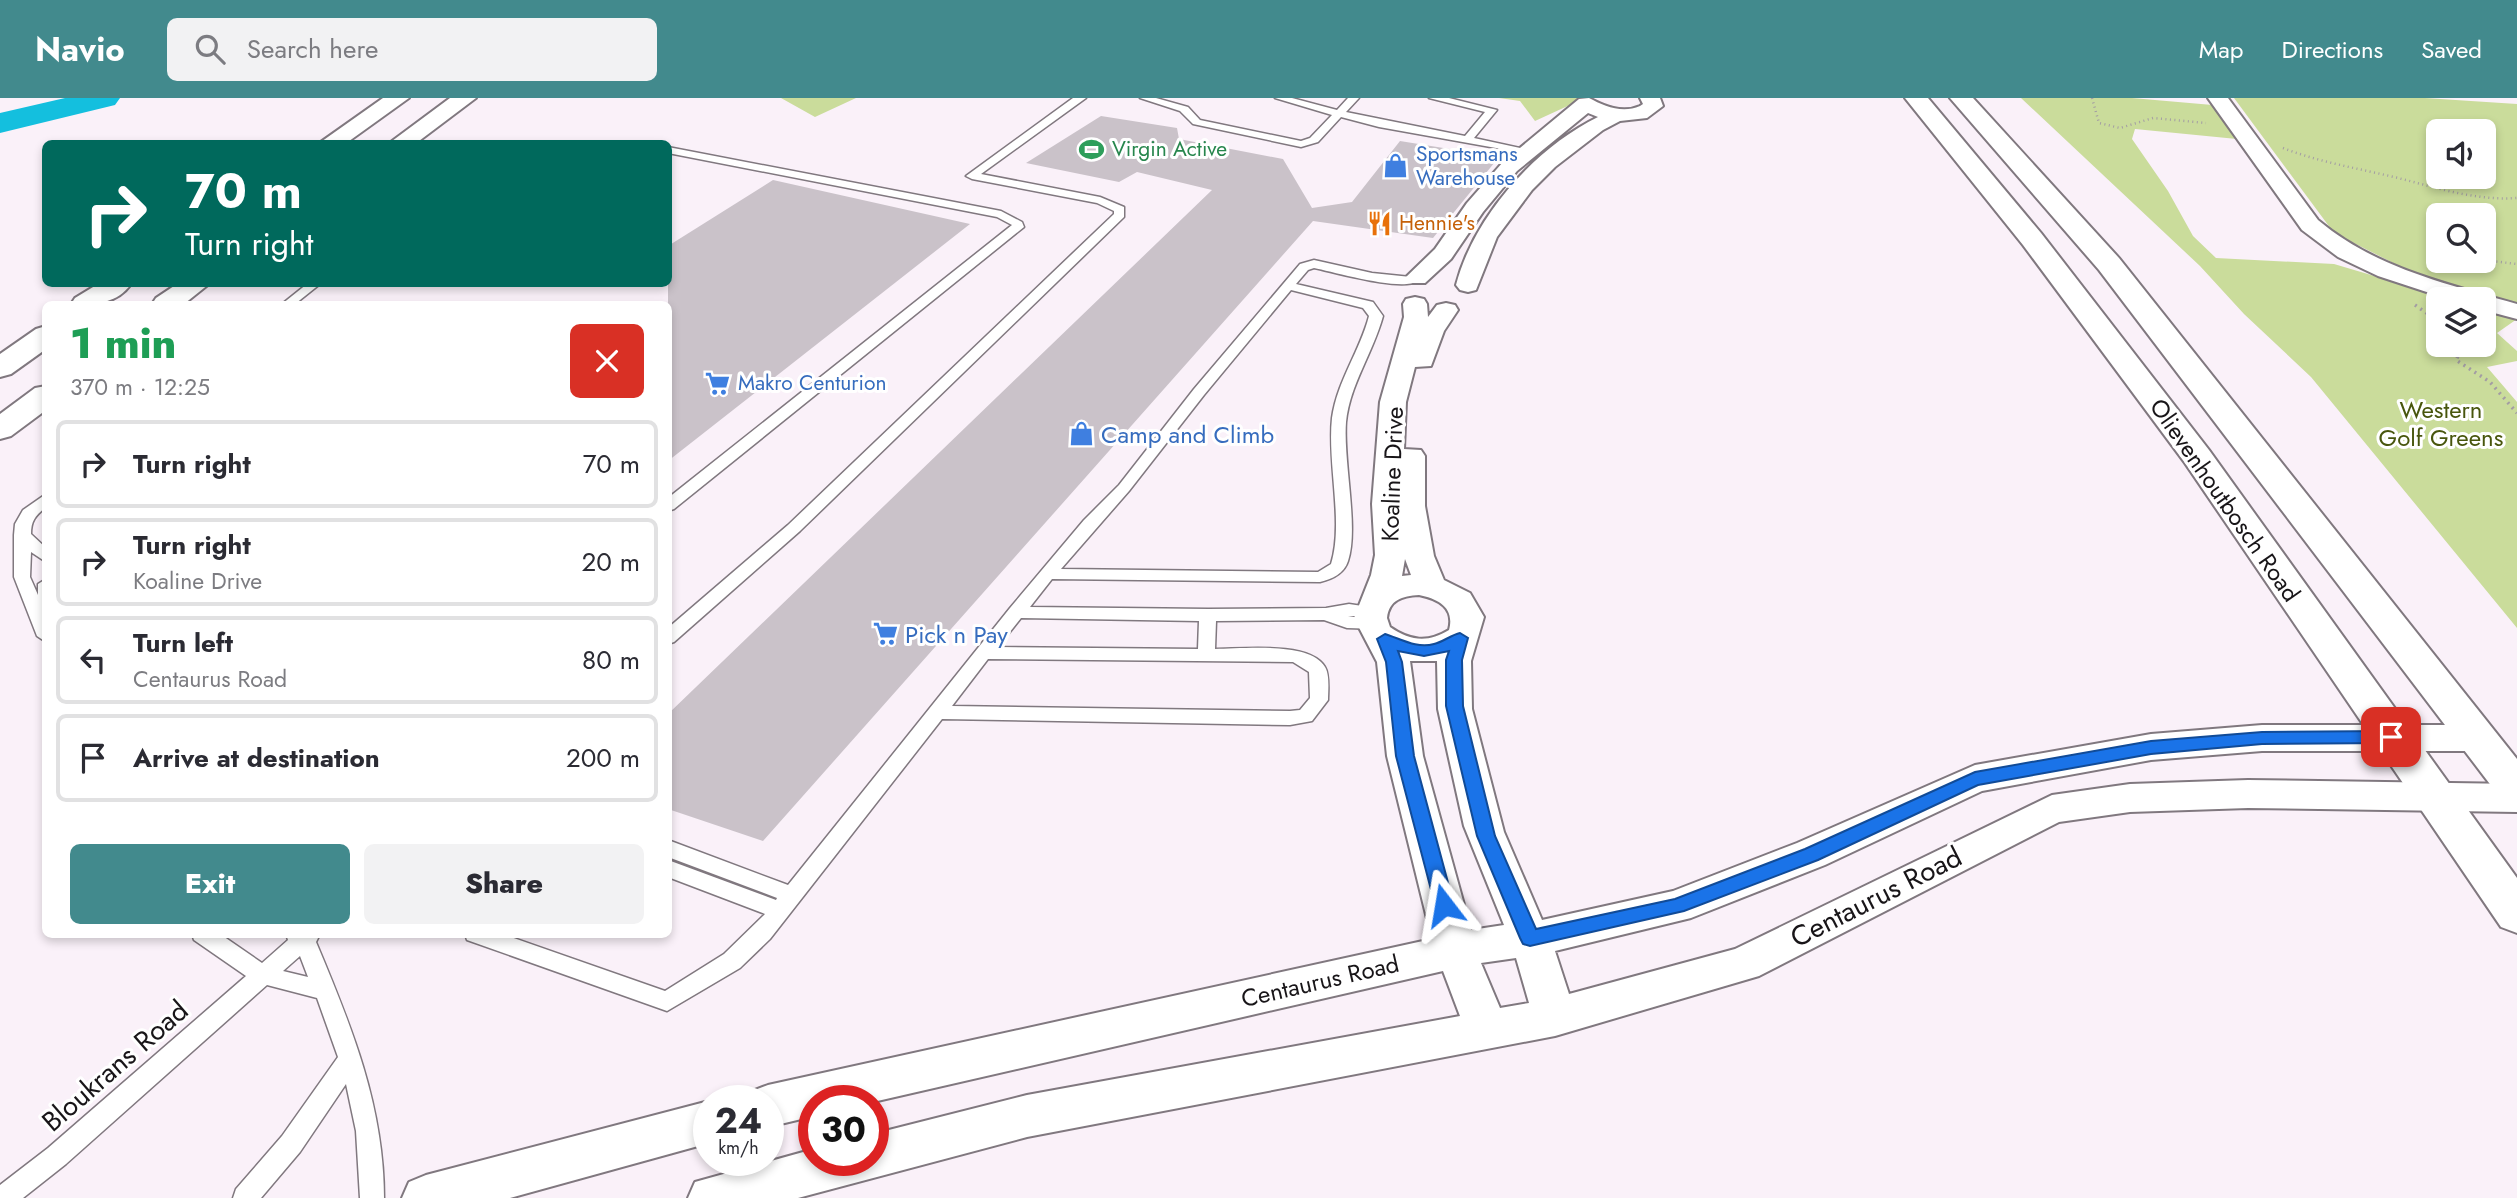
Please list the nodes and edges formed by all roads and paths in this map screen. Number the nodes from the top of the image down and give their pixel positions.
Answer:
1 (398, 98) edge
2 (465, 98) edge
3 (1081, 98) edge
4 (1145, 98) edge
5 (1280, 98) edge
6 (1354, 98) edge
7 (1434, 98) edge
8 (1650, 98) edge
9 (1916, 98) edge
10 (1961, 98) edge
11 (2092, 98) edge
12 (2218, 98) edge
13 (1585, 101) edge
14 (1184, 104) edge
15 (1617, 115) junction
16 (1338, 116) junction
17 (2238, 125) junction
18 (335, 140) edge
19 (405, 140) edge
20 (1467, 140) junction
21 (1524, 150) junction
22 (672, 151) edge
23 (1553, 156) junction
24 (2517, 198) edge
25 (2496, 262) edge
26 (2517, 264) edge
27 (1468, 285) junction
28 (1289, 286) junction
29 (191, 287) edge
30 (310, 287) edge
31 (2434, 287) edge
32 (1412, 288) junction
33 (170, 301) edge
34 (292, 301) edge
35 (2496, 306) edge
36 (1446, 310) junction
37 (2517, 312) edge
38 (42, 334) edge
39 (42, 335) edge
40 (2457, 357) edge
41 (0, 359) edge
42 (0, 368) edge
43 (42, 398) edge
44 (2517, 413) edge
45 (0, 429) edge
46 (42, 502) edge
47 (672, 503) edge
48 (22, 535) junction
49 (42, 553) edge
50 (1048, 574) junction
51 (1432, 587) junction
52 (1017, 612) junction
53 (1208, 615) junction
54 (1376, 619) junction
55 (42, 626) edge
56 (672, 635) edge
57 (1460, 638) junction
58 (984, 653) junction
59 (1206, 655) junction
60 (937, 712) junction
61 (2391, 737) junction
62 (2477, 738) junction
63 (2517, 789) edge
64 (2517, 798) edge
65 (2434, 799) junction
66 (672, 850) edge
67 (672, 869) edge
68 (786, 903) junction
69 (2517, 914) edge
70 (208, 938) edge
71 (301, 938) edge
72 (304, 938) edge
73 (486, 938) edge
74 (1530, 938) junction
75 (1456, 951) junction
76 (262, 975) junction
77 (325, 990) junction
78 (1555, 1017) junction
79 (1486, 1028) junction
80 (350, 1059) junction
81 (784, 1102) edge
82 (693, 1126) edge
83 (889, 1152) edge
84 (798, 1175) edge
85 (3, 1198) edge
86 (245, 1198) edge
87 (372, 1198) edge
88 (426, 1198) edge
89 (712, 1198) edge

1 - 18 main road
2 - 19 main road
3 - 56 lane
4 - 14 lane
5 - 16 lane
6 - 16 lane
7 - 20 lane
8 - 15 street
9 - 61 main road, Olievenhoutbosch Road
10 - 62 main road, Olievenhoutbosch Road
11 - 17 path
12 - 17 street
13 - 15 street
13 - 21 street
14 - 16 lane
15 - 23 street
16 - 20 lane
17 - 24 path
17 - 31 street
20 - 21 lane
21 - 23 street
21 - 32 street
22 - 47 lane
23 - 27 street
25 - 26 path
27 - 32 street
27 - 36 street
28 - 32 lane
28 - 50 lane
28 - 50 lane
29 - 33 main road
30 - 34 lane
32 - 36 street
32 - 54 street, Koaline Drive
35 - 37 street
36 - 51 street, Koaline Drive
38 - 41 main road
39 - 42 main road
40 - 44 path
43 - 45 main road
46 - 48 lane
48 - 49 lane
48 - 55 lane
50 - 52 lane
51 - 54 street
51 - 57 street
52 - 53 lane
52 - 58 lane
53 - 54 lane
53 - 59 lane
54 - 57 street
54 - 75 street
57 - 74 street
58 - 59 lane
58 - 60 lane
59 - 60 lane
60 - 68 lane
61 - 62 street, Centaurus Road
61 - 65 main road, Olievenhoutbosch Road
61 - 74 street, Centaurus Road
62 - 63 main road, Olievenhoutbosch Road
64 - 65 street, Centaurus Road
65 - 69 main road, Olievenhoutbosch Road
65 - 78 street, Centaurus Road
66 - 68 lane
67 - 68 lane
68 - 73 lane
70 - 76 lane
71 - 76 lane, Bloukrans Road
72 - 77 lane, Bloukrans Road
74 - 75 street, Centaurus Road
74 - 78 street
75 - 79 street
75 - 81 street, Centaurus Road
76 - 77 lane
76 - 85 lane, Bloukrans Road
77 - 80 lane, Bloukrans Road
78 - 79 street, Centaurus Road
79 - 83 street, Centaurus Road
80 - 86 lane
80 - 87 lane, Bloukrans Road
82 - 88 street
84 - 89 street

